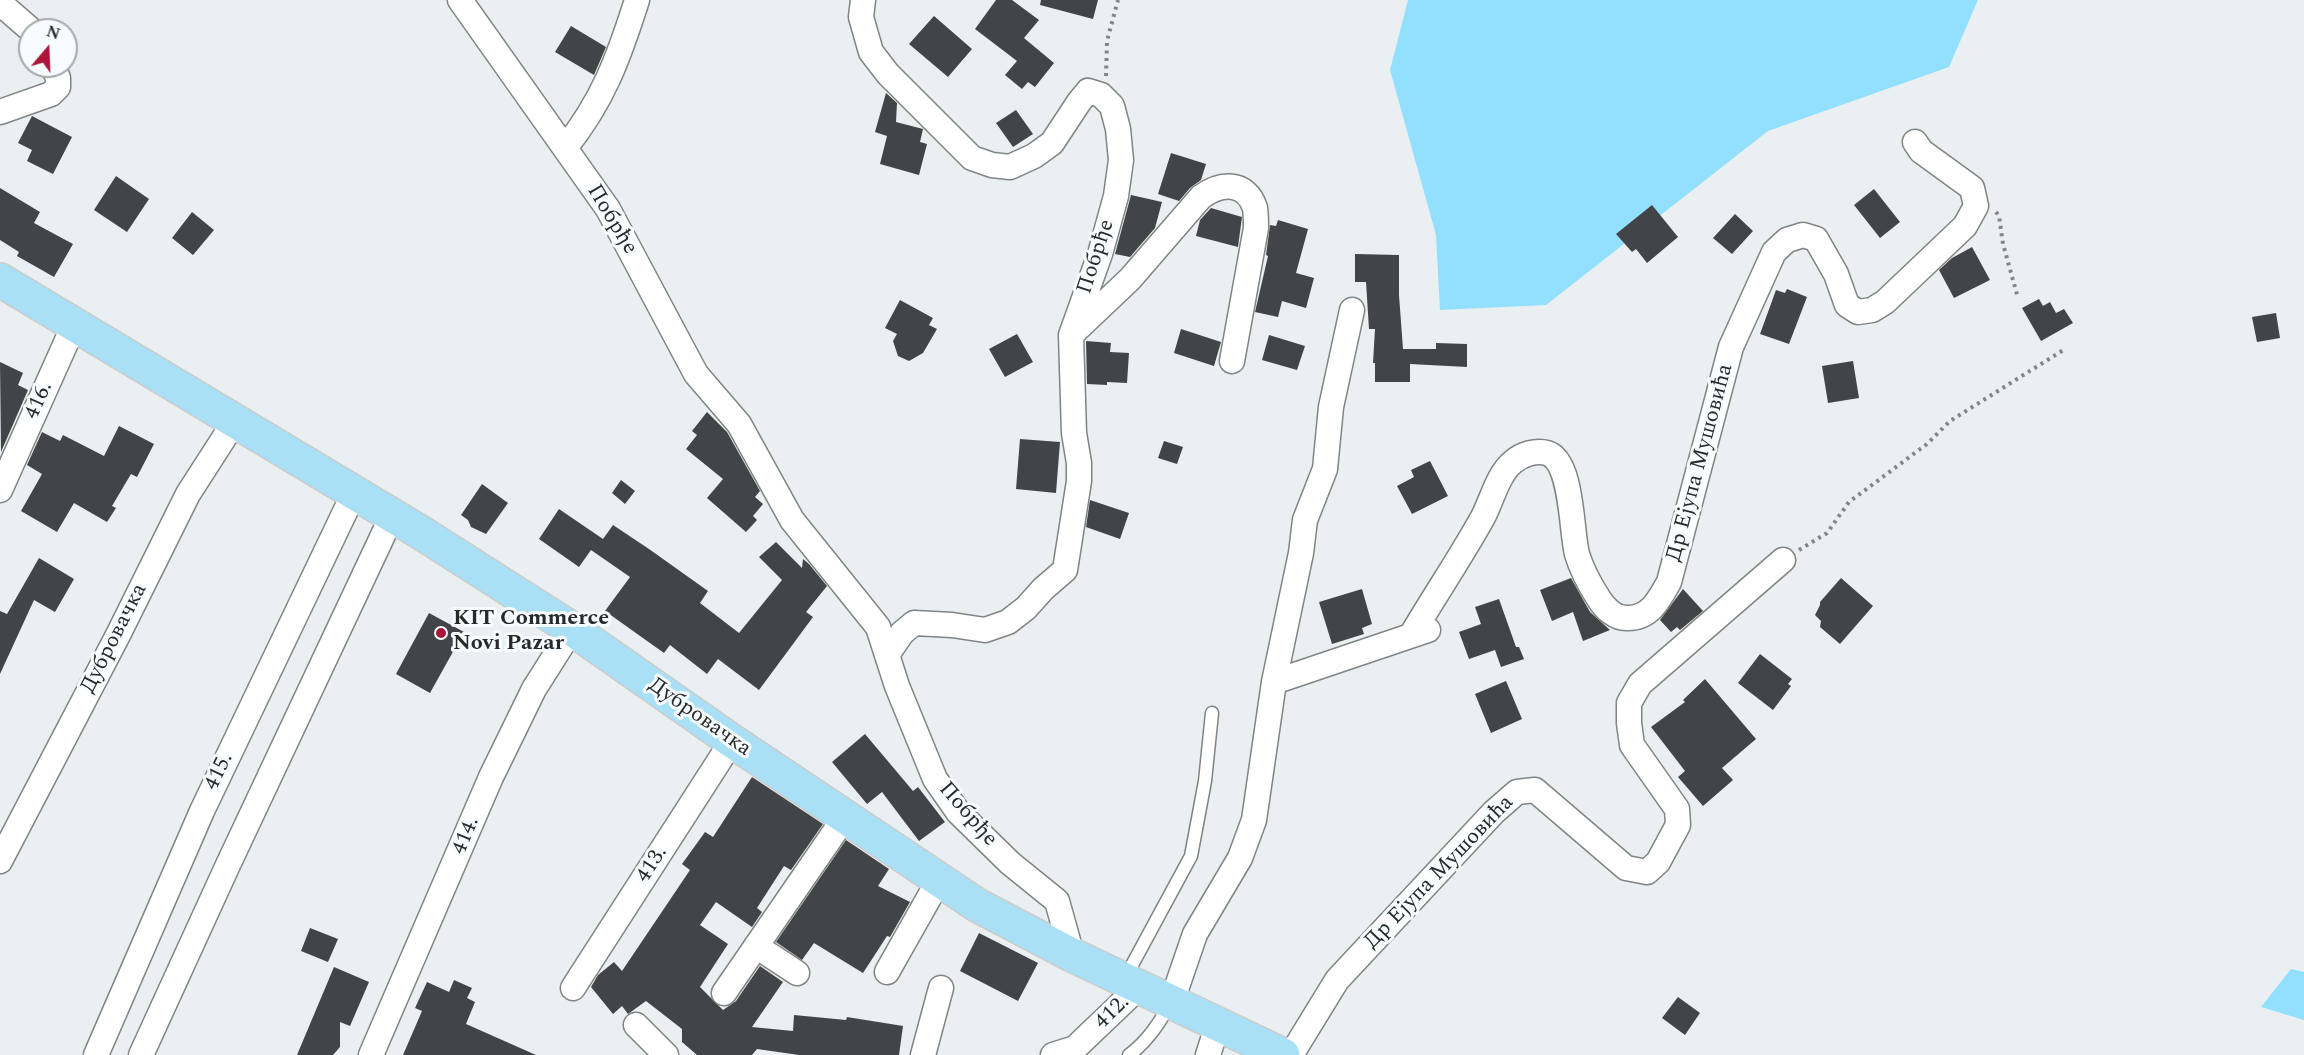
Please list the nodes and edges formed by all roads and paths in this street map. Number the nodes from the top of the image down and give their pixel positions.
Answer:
1 (460, 0) edge
2 (637, 0) edge
3 (863, 0) edge
4 (1118, 0) edge
5 (0, 3) edge
6 (18, 19) edge
7 (58, 78) edge
8 (1112, 106) junction
9 (0, 112) edge
10 (1915, 142) dead end
11 (565, 148) junction
12 (1976, 206) junction
13 (0, 280) edge
14 (2018, 298) dead end
15 (1352, 310) dead end
16 (74, 325) junction
17 (1071, 335) junction
18 (2065, 349) dead end
19 (1232, 361) dead end
20 (235, 421) junction
21 (2, 480) edge
22 (354, 493) junction
23 (392, 516) junction
24 (1783, 560) joint
25 (572, 629) junction
26 (887, 655) junction
27 (1274, 682) junction
28 (1212, 713) dead end
29 (732, 741) junction
30 (845, 817) junction
31 (0, 861) edge
32 (939, 880) junction
33 (756, 946) junction
34 (1072, 955) junction
35 (887, 972) dead end
36 (797, 973) dead end
37 (1133, 982) junction
38 (573, 988) dead end
39 (941, 988) dead end
40 (724, 993) dead end
41 (1172, 1001) junction
42 (1218, 1023) junction
43 (636, 1025) dead end
44 (372, 1052) edge
45 (96, 1055) edge
46 (141, 1055) edge
47 (666, 1055) edge
48 (923, 1055) edge
49 (1053, 1055) edge
50 (1129, 1055) edge
51 (1209, 1055) edge
52 (1283, 1055) edge
53 (1291, 1055) edge

1 - 11 street, Побрђе
2 - 11 street
3 - 8 street
4 - 8 path
5 - 6 street
7 - 9 street
8 - 17 street, Побрђе
10 - 12 street
11 - 26 street, Побрђе
12 - 14 path
12 - 27 street, Др Ејупа Мушовића
13 - 16 main road, Дубровачка
15 - 27 street
16 - 20 main road, Дубровачка
16 - 21 street, 416.
17 - 19 street
17 - 26 street, Побрђе
18 - 24 path
20 - 22 main road, Дубровачка
20 - 31 street, Дубровачка
22 - 23 main road, Дубровачка
22 - 45 street, 415.
23 - 25 main road, Дубровачка
23 - 46 street, 415.
24 - 53 street, Др Ејупа Мушовића
25 - 29 main road, Дубровачка
25 - 44 street, 414.
26 - 34 street, Побрђе
27 - 41 street
28 - 37 lane
29 - 30 main road, Дубровачка
29 - 38 street, 413.
30 - 32 main road, Дубровачка
30 - 33 street
32 - 34 main road, Дубровачка
32 - 35 street
33 - 36 street
33 - 40 street
34 - 37 main road, Дубровачка
37 - 41 main road, Дубровачка
37 - 49 street, 412.
39 - 48 street
41 - 42 main road
41 - 50 lane
42 - 51 street
42 - 52 main road
43 - 47 street

